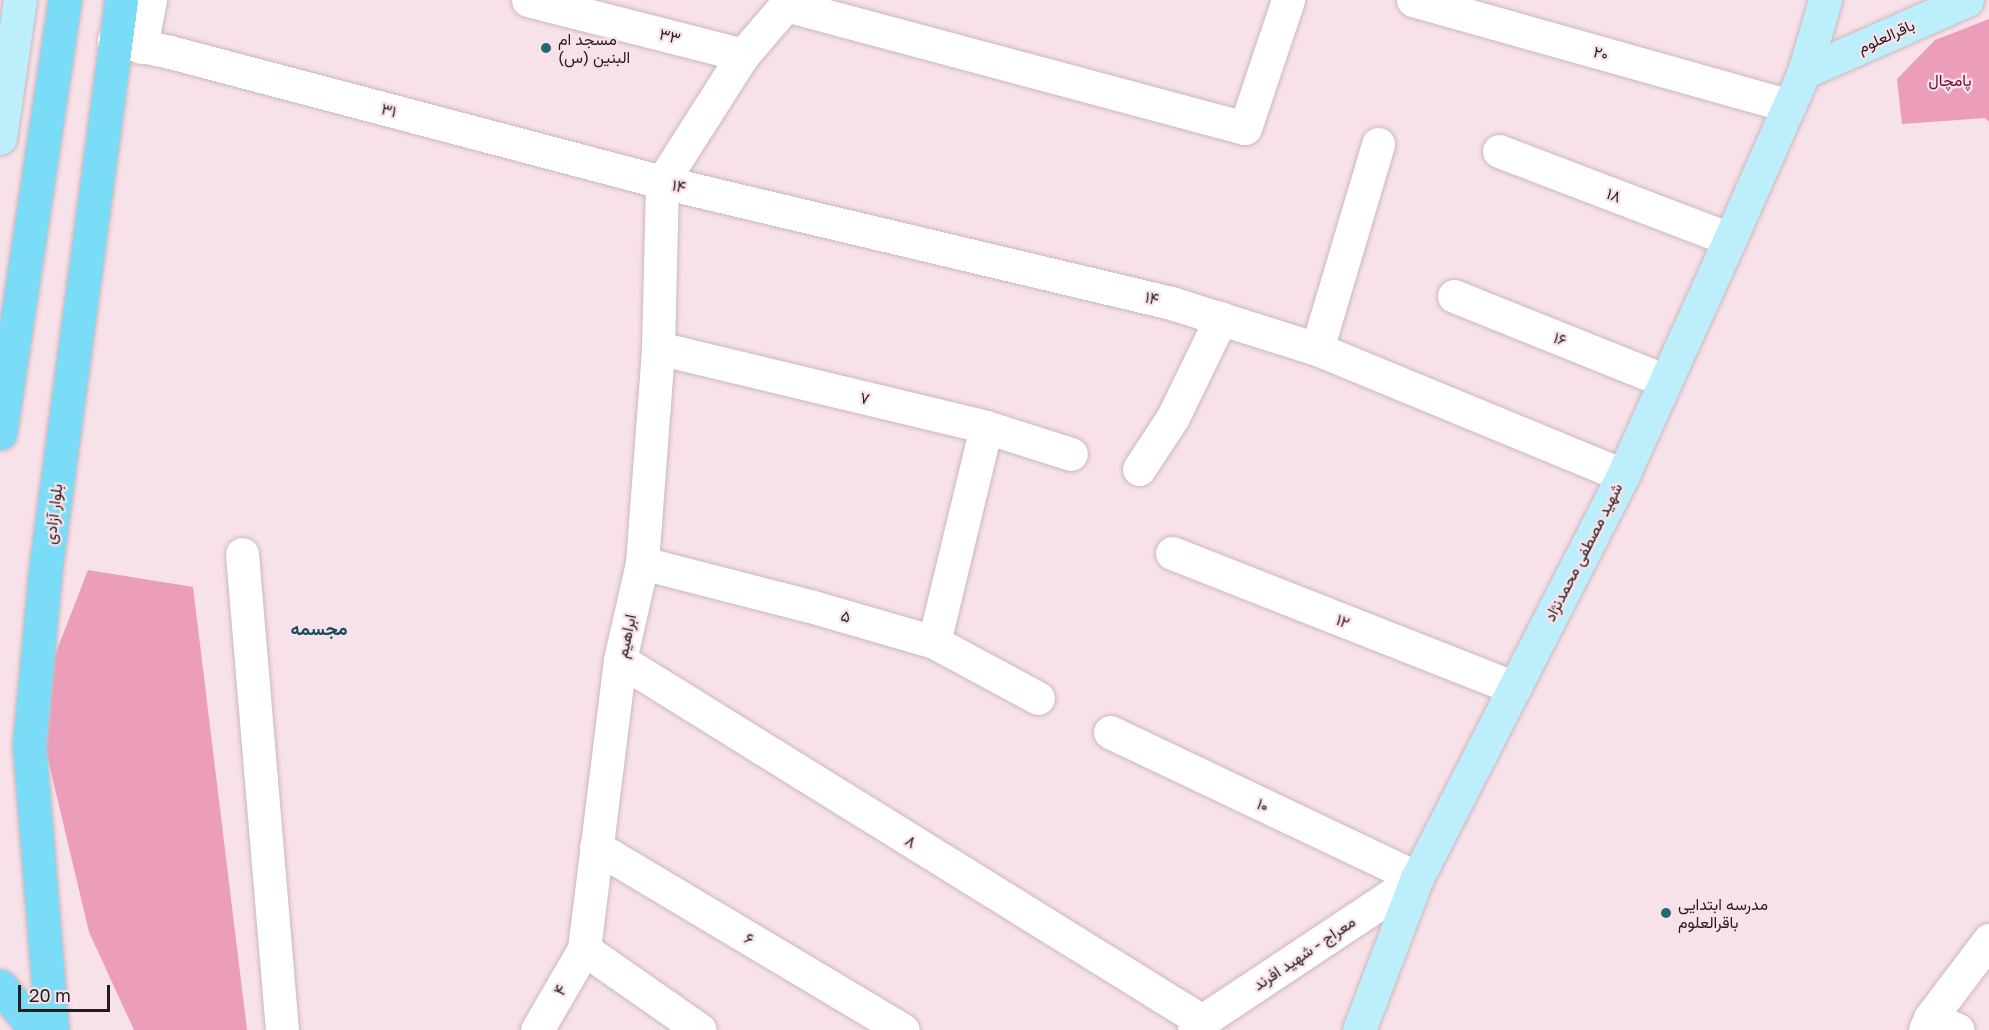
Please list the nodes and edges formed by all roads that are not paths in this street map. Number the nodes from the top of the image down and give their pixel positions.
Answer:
1 (20, 0) edge
2 (65, 0) edge
3 (121, 0) edge
4 (150, 0) edge
5 (528, 0) edge
6 (1288, 0) edge
7 (1413, 0) edge
8 (1825, 0) edge
9 (1967, 0) edge
10 (788, 3) edge
11 (128, 43) junction
12 (743, 55) junction
13 (1804, 72) junction
14 (1789, 106) junction
15 (0, 138) edge
16 (1378, 144) dead end
17 (1499, 151) dead end
18 (662, 182) junction
19 (1730, 239) junction
20 (1454, 296) dead end
21 (1221, 318) junction
22 (658, 348) junction
23 (1317, 350) junction
24 (1665, 381) junction
25 (986, 427) junction
26 (0, 433) edge
27 (1071, 454) dead end
28 (1139, 469) dead end
29 (1623, 475) junction
30 (1172, 553) dead end
31 (242, 554) dead end
32 (642, 563) junction
33 (934, 642) junction
34 (620, 660) junction
35 (1514, 688) junction
36 (1038, 698) dead end
37 (1110, 732) dead end
38 (596, 847) junction
39 (1417, 878) junction
40 (1989, 940) edge
41 (584, 949) junction
42 (0, 986) edge
43 (1198, 1026) edge
44 (1938, 1026) edge
45 (36, 1030) edge
46 (51, 1030) edge
47 (282, 1030) edge
48 (537, 1030) edge
49 (700, 1030) edge
50 (903, 1030) edge
51 (1359, 1030) edge

1 - 15 main road
2 - 26 main road
3 - 11 main road, بلوار آزادی
4 - 11 street
5 - 12 street, ۳۳
6 - 10 street
7 - 14 street, ۲۰
8 - 13 main road, شهید مصطفی محمدنژاد
9 - 13 main road, باقرالعلوم
10 - 12 street
11 - 18 street, ۳۱
11 - 46 main road, بلوار آزادی
12 - 18 street
13 - 14 main road, شهید مصطفی محمدنژاد
14 - 19 main road, شهید مصطفی محمدنژاد
16 - 23 street
17 - 19 street, ۱۸
18 - 21 street, ۱۴
18 - 22 street, ابراهیم
19 - 24 main road, شهید مصطفی محمدنژاد
20 - 24 street, ۱۶
21 - 23 street, ۱۴
21 - 28 street
22 - 25 street, ۷
22 - 32 street, ابراهیم
23 - 29 street, ۱۴
24 - 29 main road, شهید مصطفی محمدنژاد
25 - 27 street, ۷
25 - 33 street
29 - 35 main road, شهید مصطفی محمدنژاد
30 - 35 street, ۱۲
31 - 47 street
32 - 33 street, ۵
32 - 34 street, ابراهیم
33 - 36 street, ۵
34 - 38 street, ابراهیم
34 - 43 street, ۸
35 - 39 main road, شهید مصطفی محمدنژاد
37 - 39 street, ۱۰
38 - 41 street, ابراهیم
38 - 50 street, ۶
39 - 43 street, معراج - شهید افرند
39 - 51 main road, شهید مصطفی محمدنژاد
40 - 44 street
41 - 48 street, ۴
41 - 49 street
42 - 45 main road

